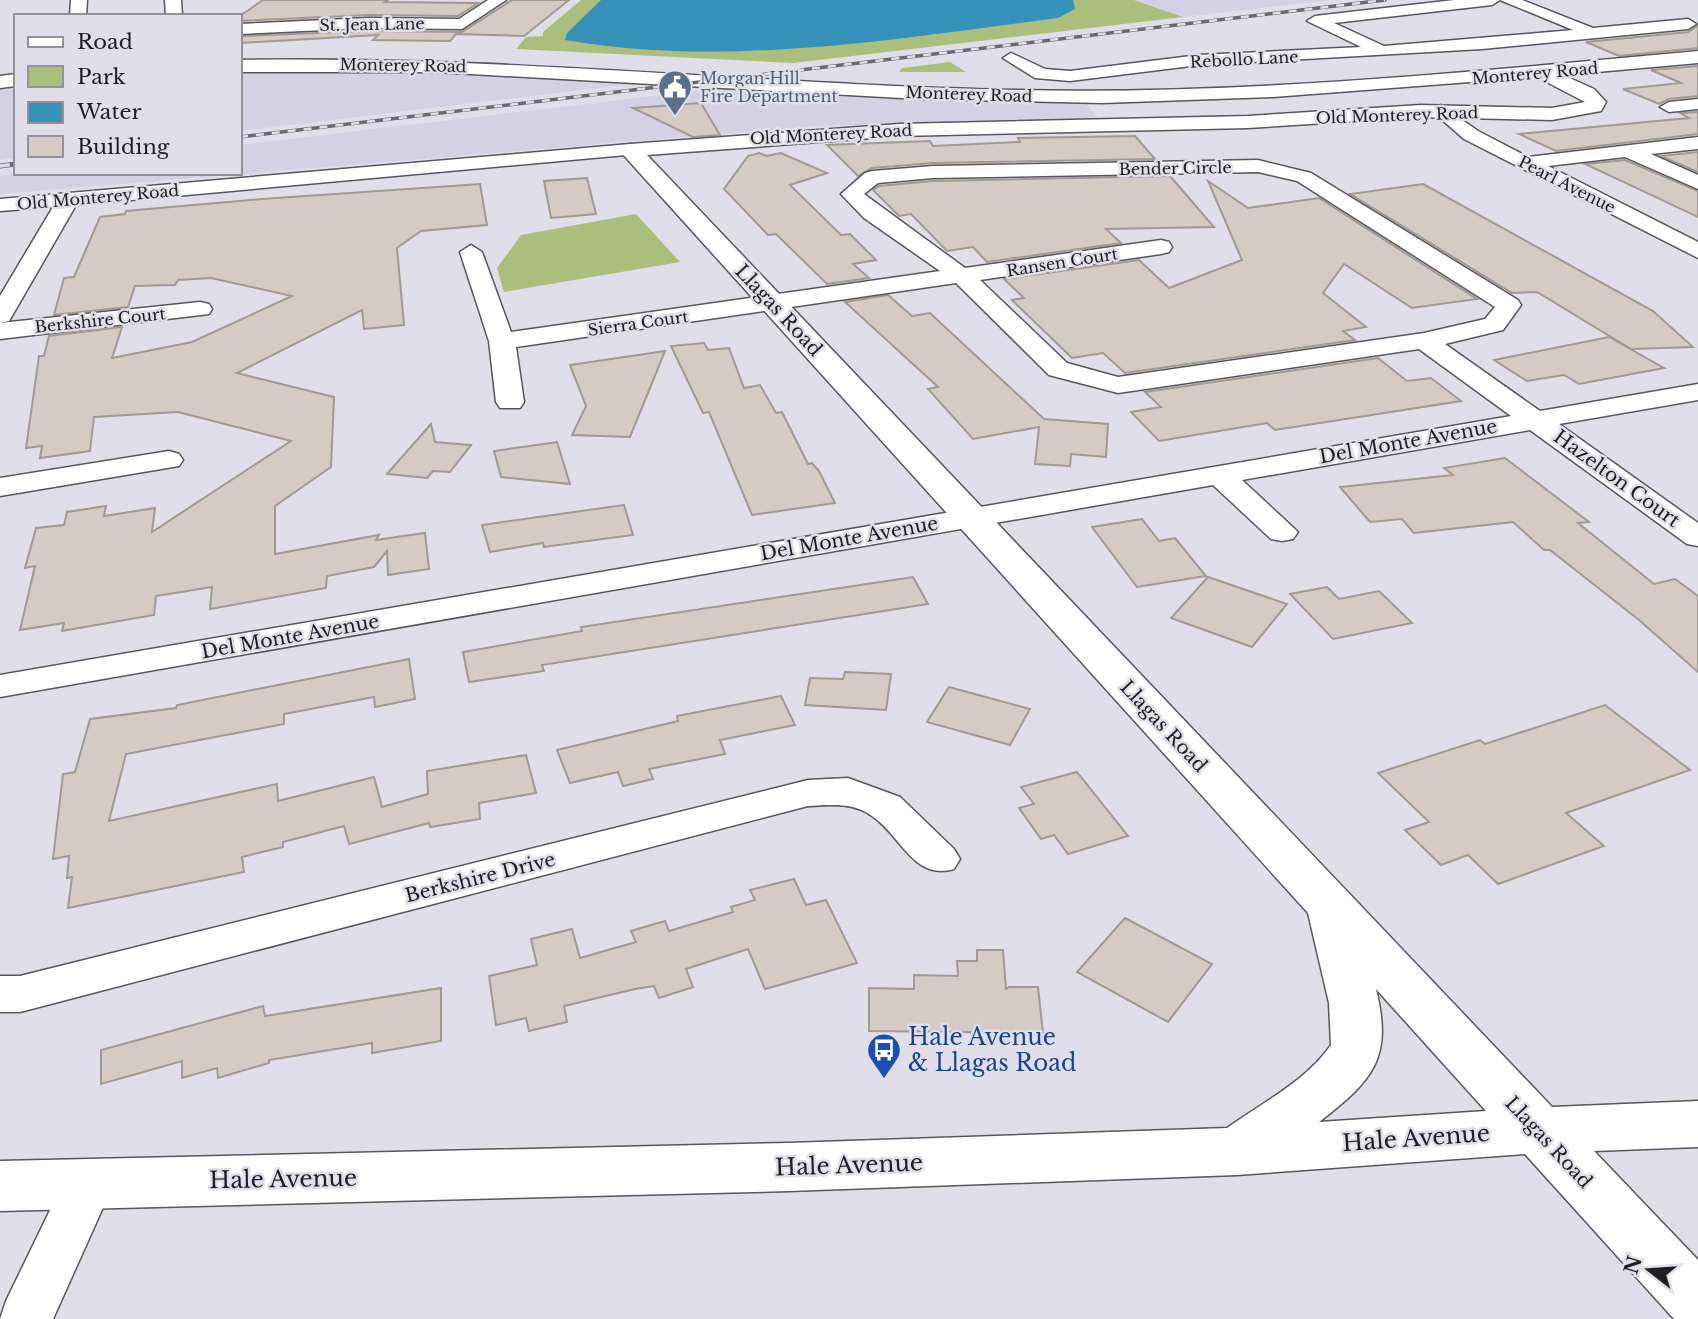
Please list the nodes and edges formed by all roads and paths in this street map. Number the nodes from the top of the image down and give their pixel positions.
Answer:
1 (498, 0) edge
2 (1492, 0) edge
3 (1508, 0) edge
4 (1688, 24) dead end
5 (242, 30) edge
6 (1589, 32) junction
7 (1486, 46) junction
8 (1384, 50) junction
9 (1323, 55) junction
10 (1698, 57) edge
11 (1011, 58) dead end
12 (242, 66) edge
13 (1343, 68) dead end
14 (1541, 72) junction
15 (1698, 104) edge
16 (1669, 107) dead end
17 (1441, 111) junction
18 (1698, 143) edge
19 (1623, 149) junction
20 (630, 150) junction
21 (1524, 163) junction
22 (1698, 183) edge
23 (68, 200) junction
24 (0, 205) edge
25 (1161, 247) dead end
26 (1698, 251) edge
27 (471, 252) dead end
28 (963, 277) junction
29 (774, 304) junction
30 (200, 309) dead end
31 (0, 316) edge
32 (0, 331) edge
33 (502, 341) junction
34 (1423, 341) junction
35 (1698, 392) edge
36 (510, 402) dead end
37 (1536, 418) junction
38 (169, 460) dead end
39 (1219, 475) junction
40 (0, 487) edge
41 (971, 517) junction
42 (1282, 532) dead end
43 (1698, 537) edge
44 (0, 686) edge
45 (939, 859) dead end
46 (1328, 904) junction
47 (0, 994) edge
48 (1698, 1124) edge
49 (1538, 1129) junction
50 (1237, 1150) junction
51 (89, 1183) junction
52 (0, 1186) edge
53 (1698, 1302) edge
54 (25, 1319) edge

1 - 5 street, St. Jean Lane
2 - 8 street
3 - 6 street
4 - 6 street, Rebollo Lane
6 - 7 street, Rebollo Lane
7 - 8 street, Rebollo Lane
7 - 14 street, Rebollo Lane
8 - 9 street, Rebollo Lane
9 - 11 street, Rebollo Lane
9 - 13 street
10 - 14 main road, Monterey Road
12 - 14 main road, Monterey Road
14 - 17 main road, Old Monterey Road
15 - 16 street
17 - 20 main road, Old Monterey Road
17 - 21 street, Pearl Avenue
18 - 19 street
19 - 21 street
19 - 22 street
20 - 23 street, Old Monterey Road
20 - 29 main road, Llagas Road
21 - 26 street, Pearl Avenue
23 - 24 street, Old Monterey Road
23 - 31 street
25 - 28 street, Ransen Court
27 - 33 street
28 - 29 street
28 - 34 street, Bender Circle
28 - 34 street, Bender Circle
29 - 33 street, Sierra Court
29 - 41 main road, Llagas Road
30 - 32 street, Berkshire Court
33 - 36 street
34 - 37 street
35 - 37 street, Del Monte Avenue
37 - 39 street, Del Monte Avenue
37 - 43 street, Hazelton Court
38 - 40 street
39 - 41 street, Del Monte Avenue
39 - 42 street
41 - 44 street, Del Monte Avenue
41 - 46 main road, Llagas Road
45 - 47 street, Berkshire Drive
46 - 49 main road, Llagas Road
46 - 50 main road
48 - 49 main road, Hale Avenue
49 - 50 main road, Hale Avenue
49 - 53 main road, Llagas Road
50 - 51 main road, Hale Avenue
51 - 52 main road, Hale Avenue
51 - 54 street

